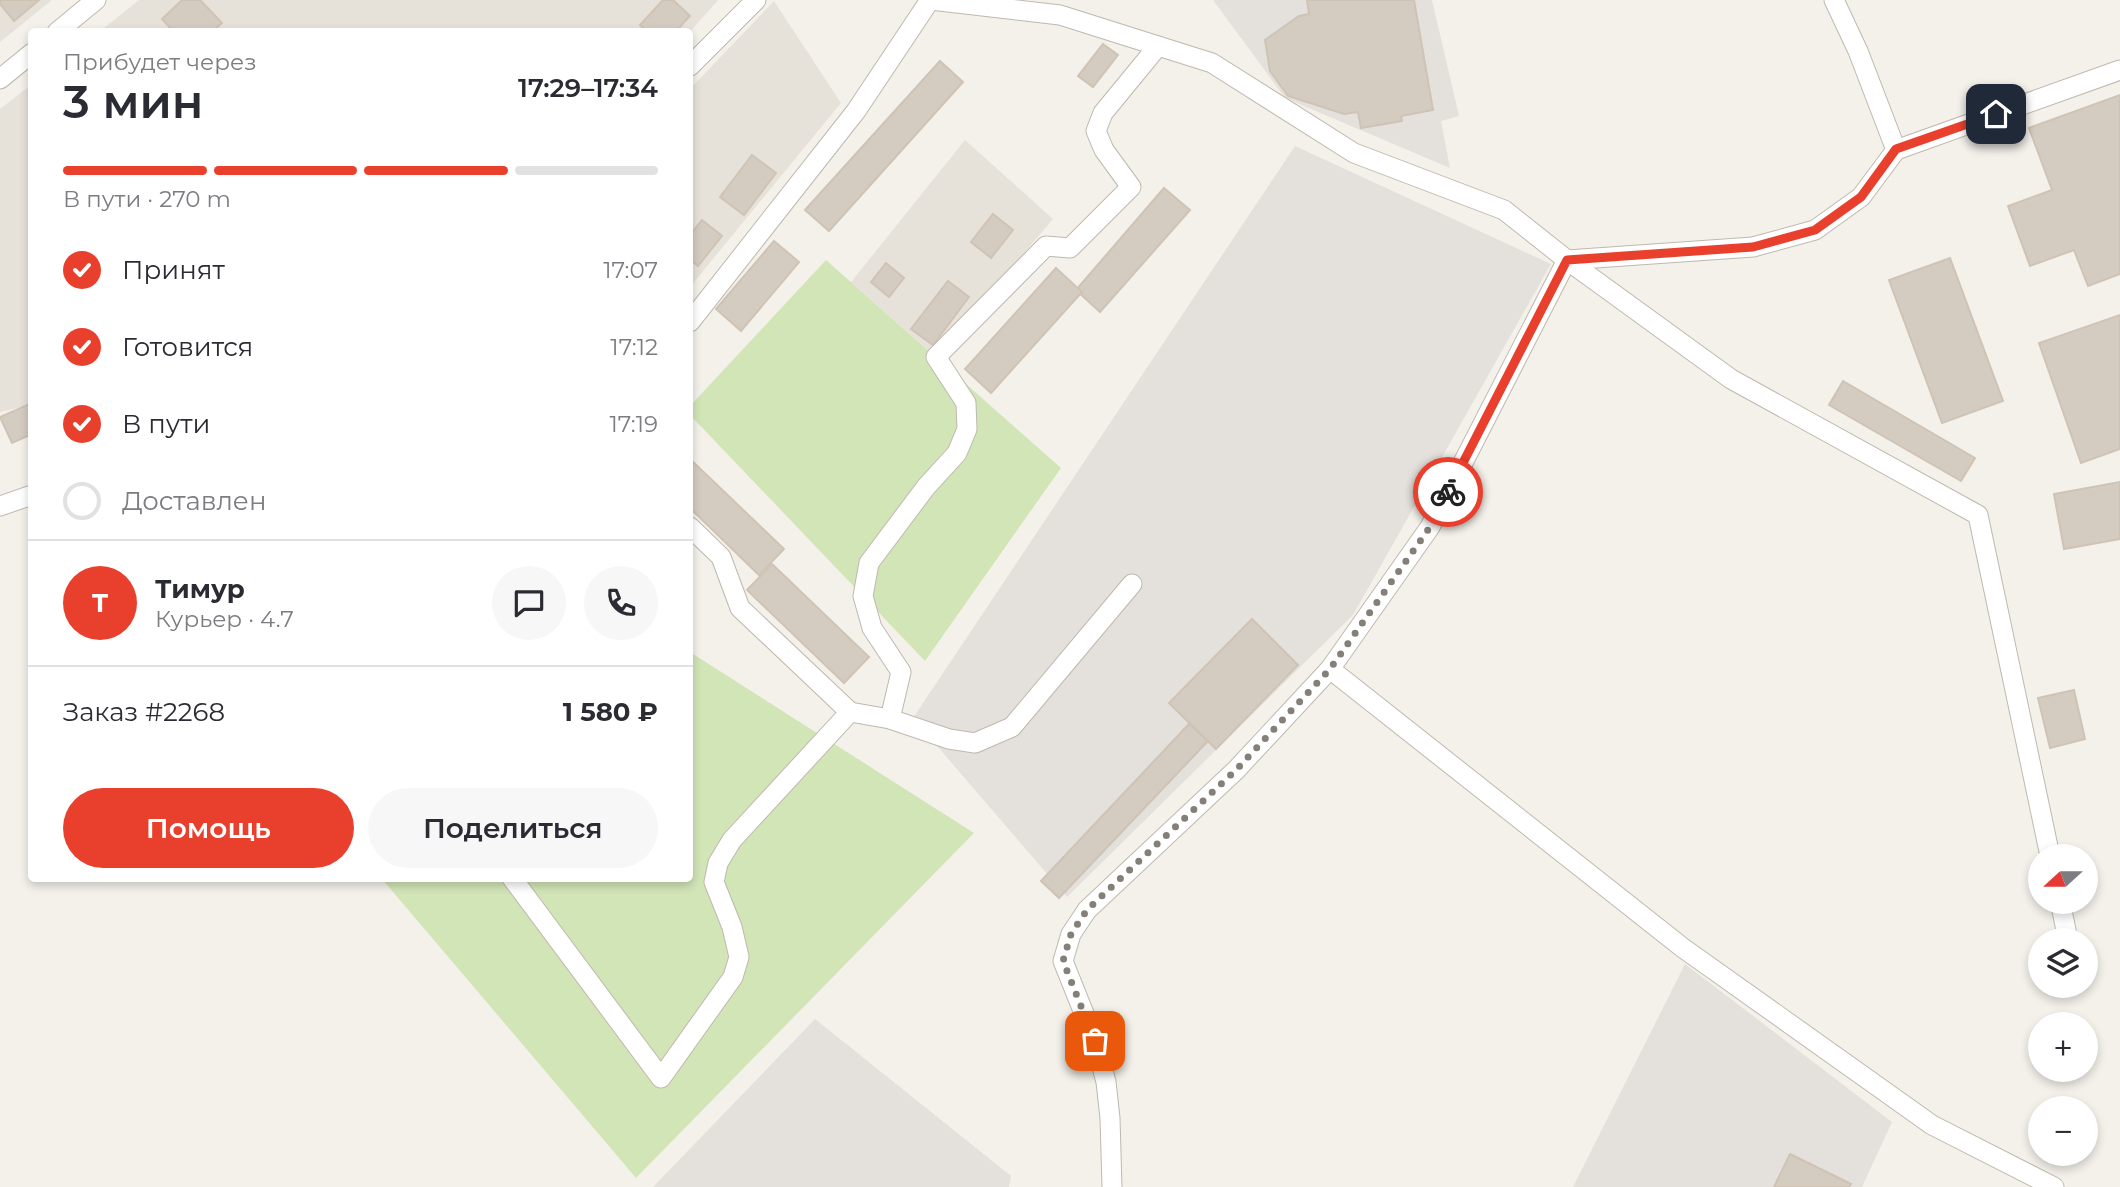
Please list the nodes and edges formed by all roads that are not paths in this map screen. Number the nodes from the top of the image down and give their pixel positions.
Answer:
1 (96, 0) edge
2 (756, 0) edge
3 (930, 0) edge
4 (1834, 0) edge
5 (62, 28) edge
6 (1158, 46) junction
7 (28, 56) edge
8 (693, 63) edge
9 (2120, 70) edge
10 (0, 79) edge
11 (1896, 149) junction
12 (1567, 260) junction
13 (693, 318) edge
14 (28, 496) edge
15 (0, 506) edge
16 (693, 530) edge
17 (1132, 584) dead end
18 (1330, 669) junction
19 (850, 712) junction
20 (890, 719) junction
21 (2047, 844) edge
22 (515, 882) edge
23 (1112, 1187) edge
24 (2054, 1187) edge

1 - 5 street
2 - 8 street
3 - 6 street
3 - 13 street
4 - 11 street
6 - 12 street
6 - 20 street
7 - 10 street
9 - 11 street
11 - 12 street
12 - 18 street
12 - 21 street
14 - 15 street
16 - 19 street
17 - 20 street
18 - 23 street
18 - 24 street
19 - 20 street
19 - 22 street

